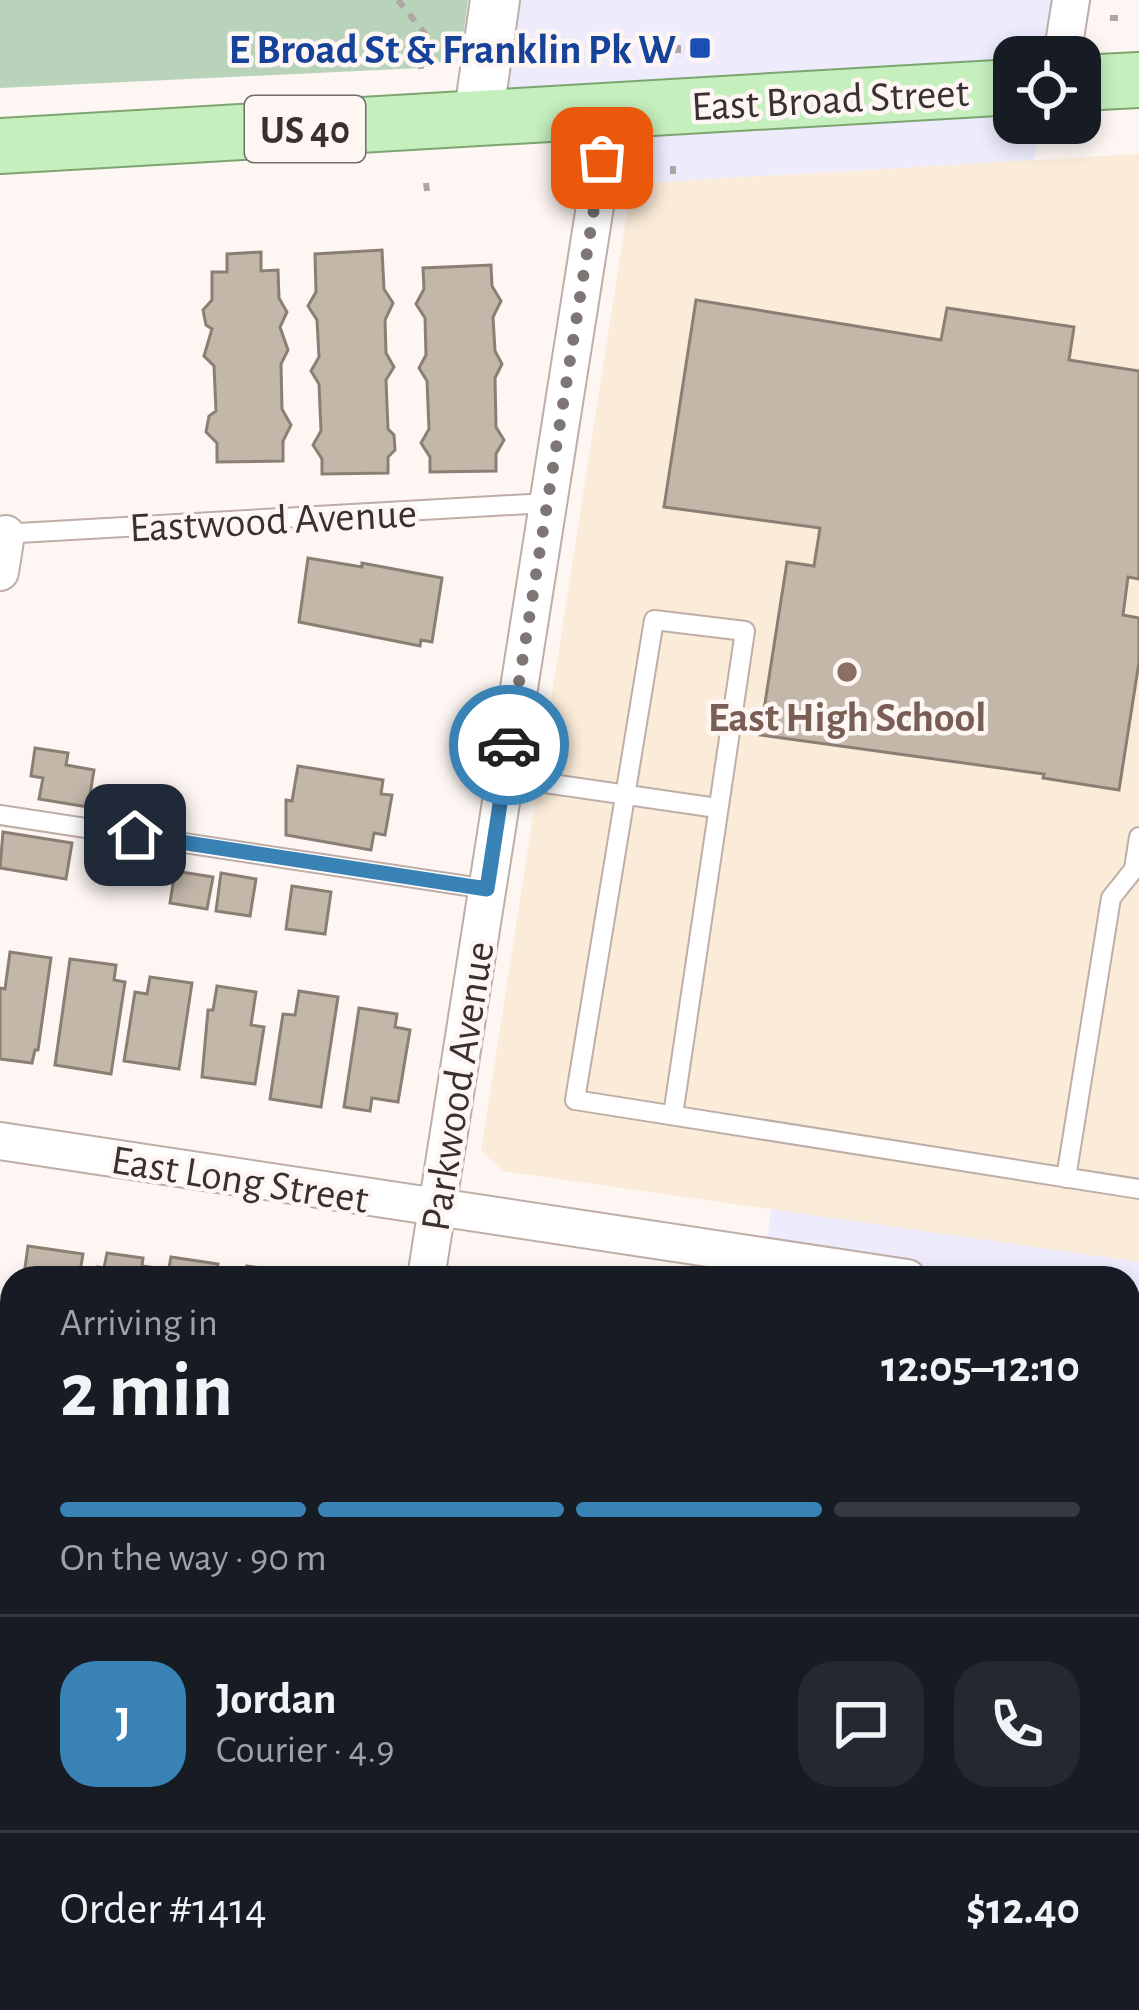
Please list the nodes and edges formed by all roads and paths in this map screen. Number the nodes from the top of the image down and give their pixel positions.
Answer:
1 (398, 0) edge
2 (495, 0) edge
3 (1071, 0) edge
4 (1065, 36) edge
5 (439, 52) dead end
6 (1139, 80) edge
7 (1101, 82) edge
8 (993, 88) edge
9 (610, 111) junction
10 (478, 119) junction
11 (0, 146) edge
12 (547, 503) junction
13 (3, 534) edge
14 (0, 572) edge
15 (504, 777) junction
16 (625, 794) junction
17 (717, 808) junction
18 (0, 815) edge
19 (1139, 837) edge
20 (1137, 869) edge
21 (487, 889) junction
22 (673, 1115) junction
23 (0, 1141) edge
24 (1066, 1178) junction
25 (1139, 1189) edge
26 (437, 1209) junction
27 (428, 1266) edge
28 (754, 1266) edge

1 - 5 path
2 - 10 street
3 - 4 street
6 - 7 main road
8 - 9 main road, East Broad Street / US 40
9 - 10 main road, East Broad Street / US 40
9 - 12 street, Parkwood Avenue
10 - 11 main road, East Broad Street / US 40
12 - 13 lane, Eastwood Avenue
12 - 15 street, Parkwood Avenue
13 - 14 street
15 - 16 lane
15 - 21 street, Parkwood Avenue
16 - 17 lane
16 - 17 lane
16 - 22 lane
17 - 22 lane
18 - 21 lane
19 - 20 lane
20 - 24 lane
21 - 26 street, Parkwood Avenue
22 - 24 lane
23 - 26 street, East Long Street
24 - 25 lane
26 - 27 street, Parkwood Avenue
26 - 28 street, East Long Street

